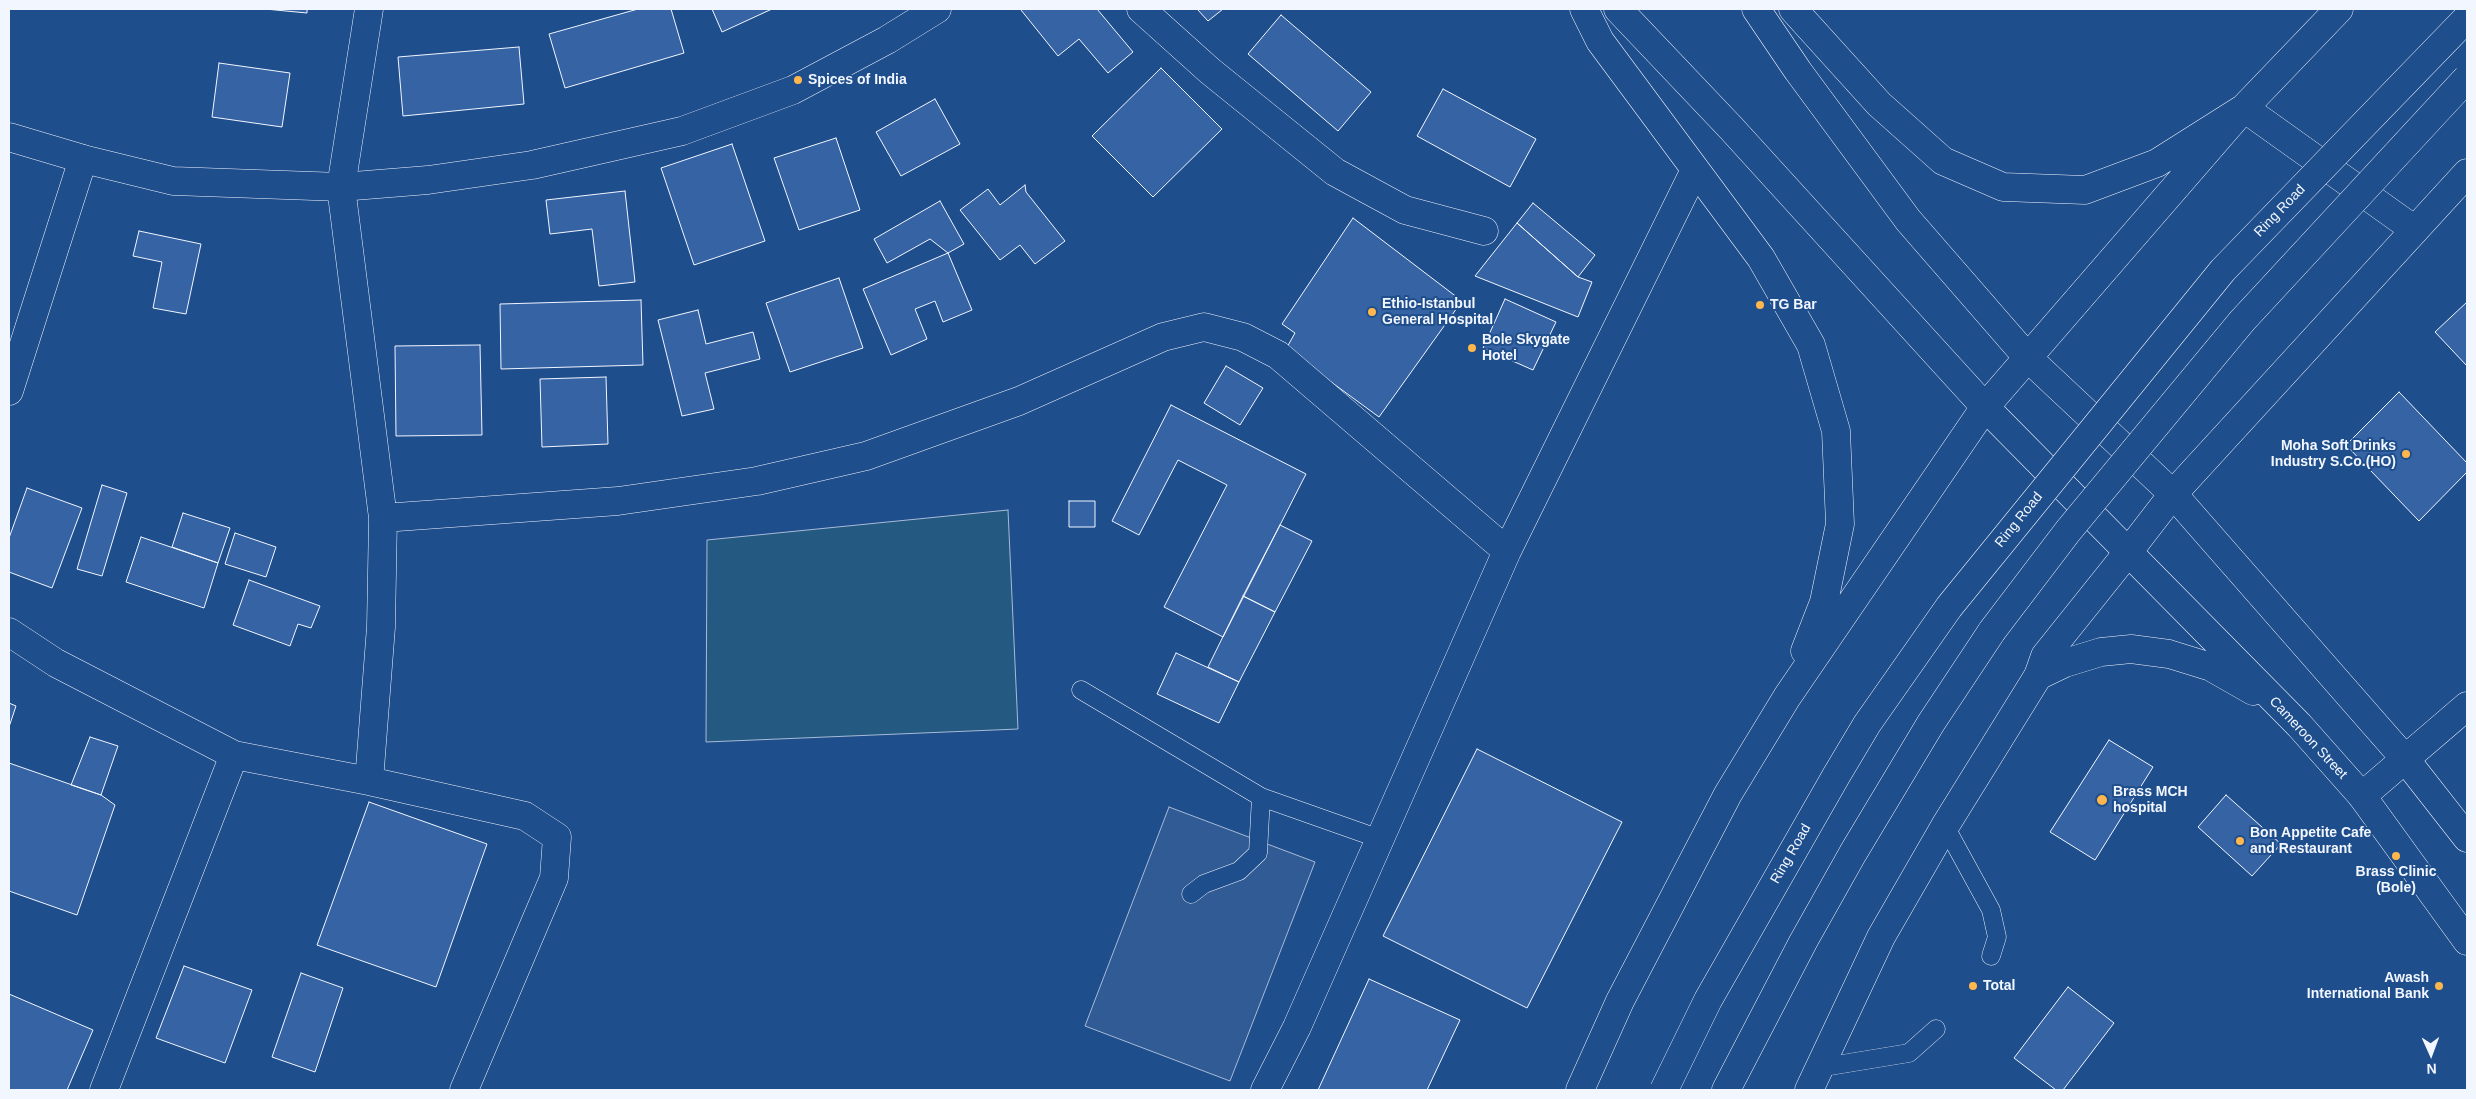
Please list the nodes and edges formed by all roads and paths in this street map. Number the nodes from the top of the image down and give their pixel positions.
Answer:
1 (369, 9) edge
2 (937, 9) edge
3 (1141, 9) edge
4 (1584, 9) edge
5 (1618, 9) edge
6 (1756, 9) edge
7 (1793, 9) edge
8 (2339, 9) edge
9 (2467, 18) edge
10 (2467, 78) edge
11 (2244, 108) junction
12 (9, 137) edge
13 (83, 159) junction
14 (1695, 170) junction
15 (2467, 172) edge
16 (341, 187) junction
17 (1484, 230) dead end
18 (2415, 230) junction
19 (2028, 358) junction
20 (9, 391) edge
21 (1985, 407) junction
22 (2174, 494) junction
23 (383, 518) junction
24 (1507, 551) junction
25 (2129, 551) junction
26 (9, 632) edge
27 (2038, 676) junction
28 (1081, 690) dead end
29 (1787, 697) junction
30 (2467, 706) edge
31 (2298, 725) junction
32 (234, 755) junction
33 (2406, 760) junction
34 (368, 781) junction
35 (2362, 796) junction
36 (1261, 797) junction
37 (1945, 826) junction
38 (2467, 838) edge
39 (1380, 839) junction
40 (1191, 894) dead end
41 (2467, 941) edge
42 (1991, 956) dead end
43 (1936, 1029) dead end
44 (1814, 1079) edge
45 (104, 1090) edge
46 (464, 1090) edge
47 (1265, 1090) edge
48 (1580, 1090) edge
49 (1664, 1090) edge
50 (1726, 1090) edge

1 - 16 main road
2 - 16 main road
3 - 17 main road
4 - 14 main road
5 - 21 main road, Cameroon Street
6 - 19 main road
7 - 11 main road
8 - 11 main road
9 - 49 main road, Ring Road, bridge
10 - 50 main road, bridge
11 - 18 main road
11 - 19 main road
12 - 13 main road
13 - 16 main road
13 - 20 main road
14 - 24 main road
14 - 29 main road
15 - 18 main road
16 - 23 main road
18 - 22 main road
19 - 21 main road
19 - 22 main road
21 - 25 main road, Cameroon Street
21 - 29 main road
22 - 25 main road
22 - 33 main road
23 - 24 main road
23 - 34 main road
24 - 39 main road
25 - 27 main road
25 - 31 main road, Cameroon Street
26 - 32 main road
27 - 31 main road
27 - 37 main road
28 - 36 lane
29 - 48 main road
30 - 33 main road
31 - 35 main road, Cameroon Street
32 - 34 main road
32 - 45 main road
33 - 35 main road
33 - 38 main road
34 - 46 main road
35 - 41 main road, Cameroon Street
36 - 39 lane
36 - 40 lane
37 - 42 lane
37 - 44 main road
39 - 47 main road
43 - 44 lane

